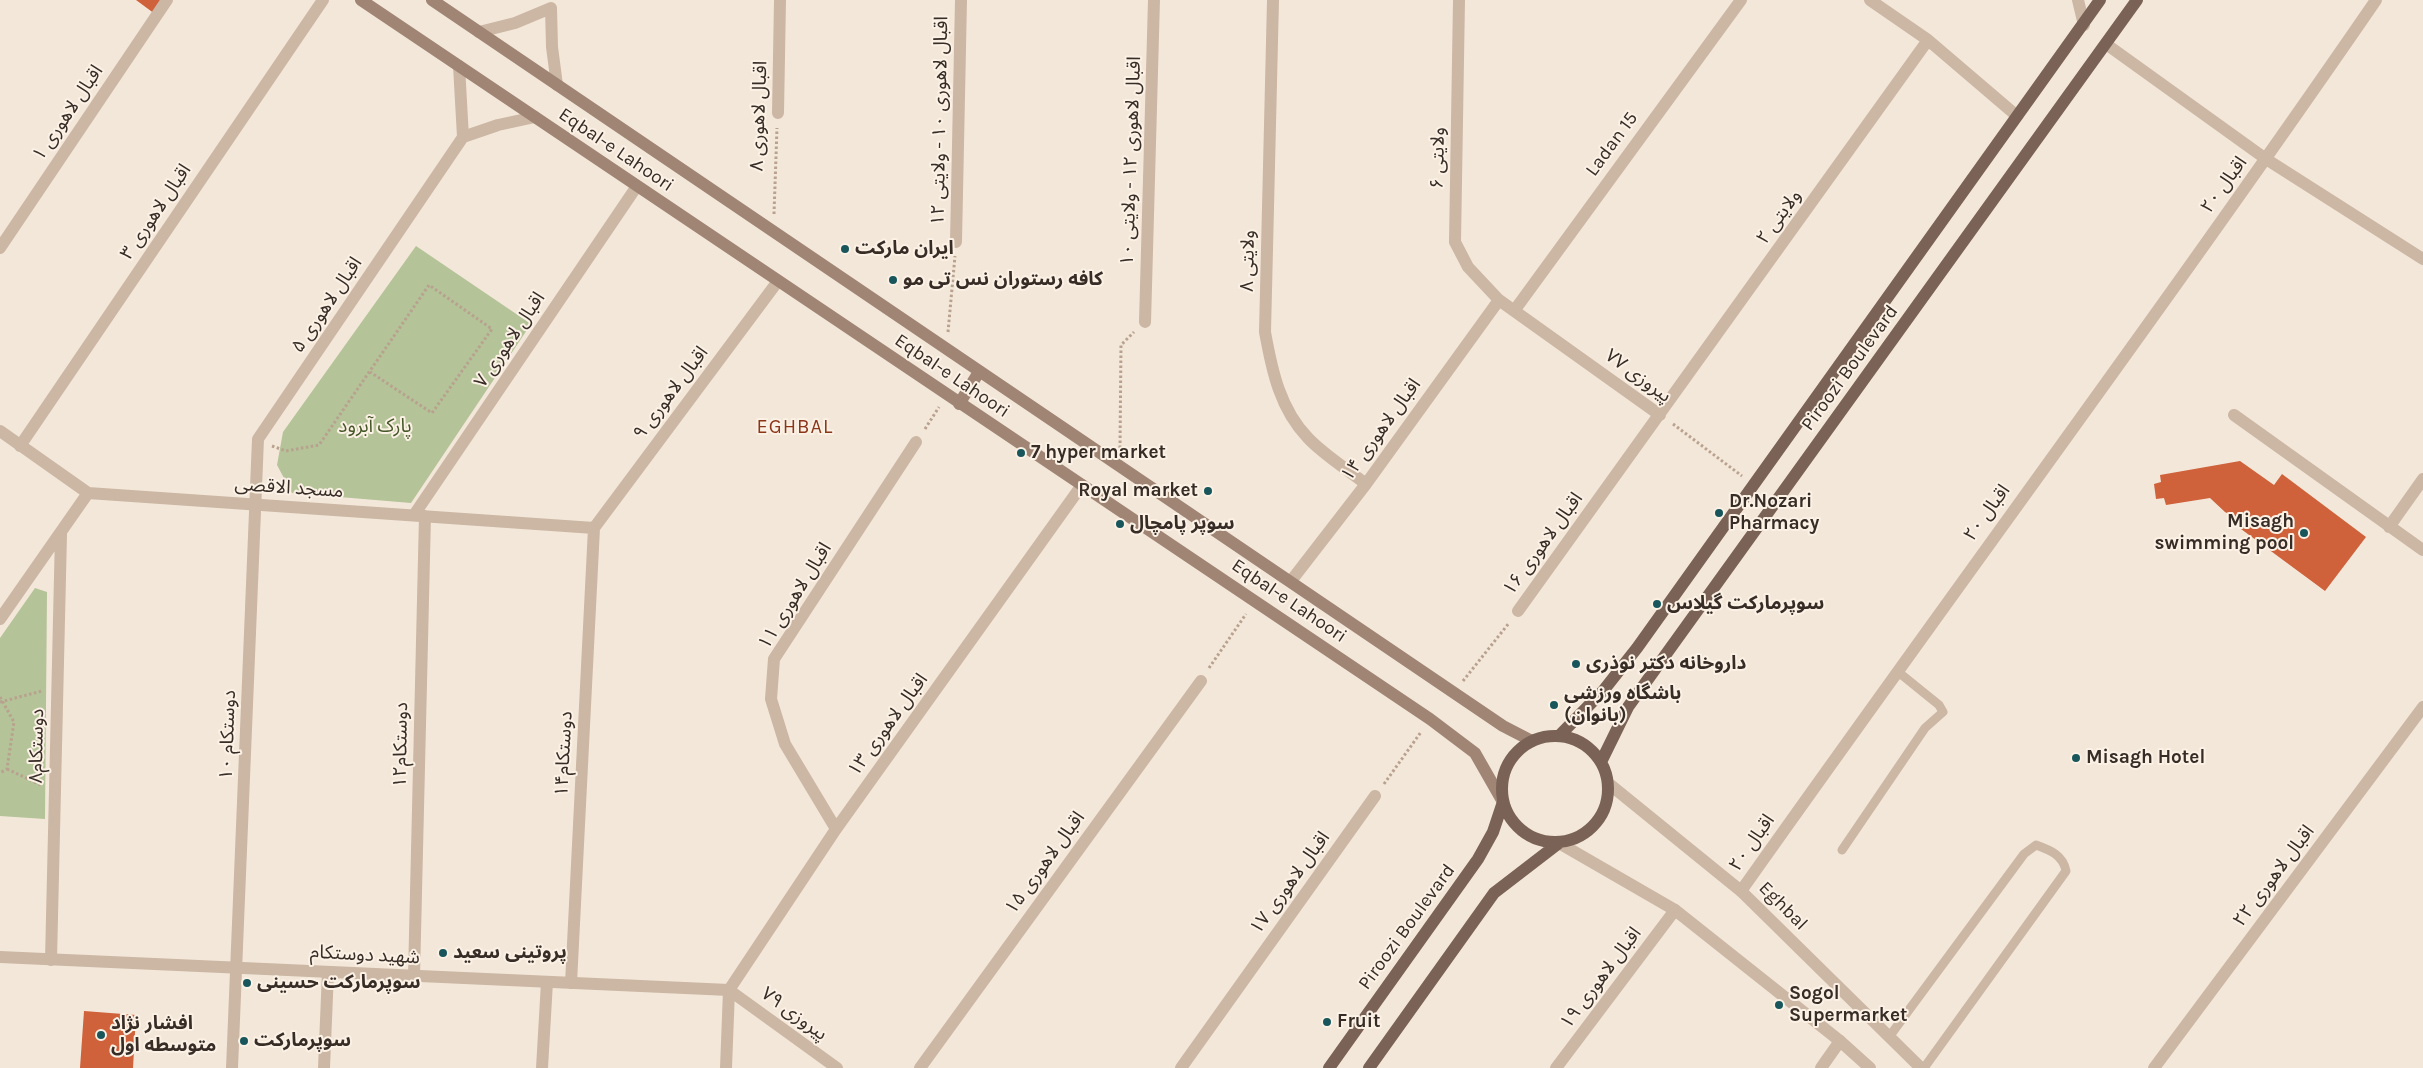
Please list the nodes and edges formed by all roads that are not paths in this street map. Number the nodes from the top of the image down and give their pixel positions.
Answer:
1 (167, 0) edge
2 (323, 0) edge
3 (361, 0) edge
4 (432, 0) edge
5 (780, 0) edge
6 (961, 0) edge
7 (1154, 0) edge
8 (1273, 0) edge
9 (1460, 0) edge
10 (1468, 0) edge
11 (1741, 0) edge
12 (1870, 0) edge
13 (2078, 0) edge
14 (2100, 0) edge
15 (2138, 0) edge
16 (2376, 0) edge
17 (553, 4) edge
18 (1459, 13) junction
19 (2084, 25) junction
20 (479, 32) junction
21 (1928, 40) junction
22 (2106, 44) junction
23 (459, 66) junction
24 (557, 85) junction
25 (778, 113) road end
26 (2017, 116) junction
27 (534, 117) junction
28 (463, 137) junction
29 (2266, 159) junction
30 (637, 186) junction
31 (956, 242) road end
32 (0, 248) edge
33 (2423, 259) edge
34 (778, 280) junction
35 (1499, 300) junction
36 (1514, 311) junction
37 (1145, 322) road end
38 (979, 372) junction
39 (959, 404) junction
40 (2234, 414) dead end
41 (1660, 415) junction
42 (0, 431) edge
43 (916, 442) road end
44 (20, 446) junction
45 (2423, 479) edge
46 (1366, 484) junction
47 (1082, 485) junction
48 (88, 493) junction
49 (256, 504) junction
50 (419, 516) junction
51 (2389, 527) junction
52 (594, 528) junction
53 (61, 534) junction
54 (2423, 550) edge
55 (1291, 581) junction
56 (1518, 611) road end
57 (0, 619) edge
58 (1897, 670) junction
59 (1201, 681) road end
60 (2423, 707) edge
61 (1559, 736) junction
62 (1532, 741) junction
63 (1601, 762) junction
64 (1608, 783) junction
65 (1375, 796) road end
66 (1503, 802) junction
67 (836, 829) junction
68 (1559, 843) junction
69 (1842, 850) dead end
70 (1741, 891) junction
71 (1675, 910) junction
72 (0, 957) edge
73 (51, 960) junction
74 (238, 968) junction
75 (328, 972) junction
76 (414, 976) junction
77 (547, 982) junction
78 (571, 983) junction
79 (729, 990) junction
80 (1889, 1037) junction
81 (1840, 1041) junction
82 (232, 1068) edge
83 (324, 1068) edge
84 (542, 1068) edge
85 (726, 1068) edge
86 (837, 1068) edge
87 (920, 1068) edge
88 (1181, 1068) edge
89 (1329, 1068) edge
90 (1369, 1068) edge
91 (1556, 1068) edge
92 (1821, 1068) edge
93 (1870, 1068) edge
94 (1922, 1068) edge
95 (2154, 1068) edge

1 - 32 street, اقبال لاهوری ۱
2 - 44 street, اقبال لاهوری ۳
3 - 23 main road, Eqbal-e Lahoori
4 - 20 main road, Eqbal-e Lahoori
5 - 25 street, اقبال لاهوری ۸
6 - 31 street, اقبال لاهوری ۱۰ - ولایتی ۱۲
7 - 37 street, اقبال لاهوری ۱۲ - ولایتی ۱۰
8 - 46 street, ولایتی ۸
9 - 18 street, ولایتی ۶
10 - 18 street
11 - 36 street, Ladan 15
12 - 21 street
13 - 19 street
14 - 19 main road, Piroozi Boulevard
15 - 22 main road, Piroozi Boulevard
16 - 29 street, اقبال ۲۰
17 - 20 street
17 - 24 street
18 - 35 street, ولایتی ۶
19 - 26 main road, Piroozi Boulevard
20 - 24 main road, Eqbal-e Lahoori
21 - 26 street
21 - 41 street, ولایتی ۲
22 - 29 street
22 - 63 main road, Piroozi Boulevard
23 - 27 main road, Eqbal-e Lahoori
23 - 28 street
24 - 38 main road, Eqbal-e Lahoori
26 - 61 main road, Piroozi Boulevard
27 - 28 street
27 - 30 main road, Eqbal-e Lahoori
28 - 49 street, اقبال لاهوری ۵
29 - 33 street
29 - 58 street, اقبال ۲۰
30 - 34 main road, Eqbal-e Lahoori
30 - 50 street, اقبال لاهوری ۷
34 - 39 main road, Eqbal-e Lahoori
34 - 52 street, اقبال لاهوری ۹
35 - 36 street, پیروزی ۷۷
35 - 46 street, اقبال لاهوری ۱۴
36 - 41 street, پیروزی ۷۷
38 - 39 main road
38 - 55 main road, Eqbal-e Lahoori
39 - 47 main road, Eqbal-e Lahoori
40 - 51 street
41 - 56 street, اقبال لاهوری ۱۶
42 - 44 street
43 - 67 street, اقبال لاهوری ۱۱
44 - 48 street
45 - 51 street
46 - 55 street, اقبال لاهوری ۱۴
47 - 66 main road, Eqbal-e Lahoori
47 - 67 street, اقبال لاهوری ۱۳
48 - 49 street, مسجد الاقصی
48 - 53 street
49 - 50 street, مسجد الاقصی
49 - 74 street, دوستکام ۱۰
50 - 52 street, مسجد الاقصی
50 - 76 street, دوستکام۱۲
51 - 54 street
52 - 78 street, دوستکام۱۴
53 - 57 street
53 - 73 street, دوستکام۸
55 - 62 main road, Eqbal-e Lahoori
58 - 69 lane
58 - 70 street, اقبال ۲۰
59 - 87 street, اقبال لاهوری ۱۵
60 - 95 street, اقبال لاهوری ۲۲
61 - 62 main road
61 - 63 main road
62 - 66 main road
63 - 64 main road
64 - 68 main road
64 - 70 street, Eghbal
65 - 88 street, اقبال لاهوری ۱۷
66 - 68 main road
66 - 89 main road, Piroozi Boulevard
67 - 79 street, اقبال لاهوری ۱۳
68 - 71 street
68 - 90 main road
70 - 80 street, Eghbal
71 - 81 street
71 - 91 street, اقبال لاهوری ۱۹
72 - 73 street, شهید دوستکام
73 - 74 street, شهید دوستکام
74 - 75 street, شهید دوستکام
74 - 82 street, دوستکام ۱۰
75 - 76 street, شهید دوستکام
75 - 83 street
76 - 77 street, شهید دوستکام
77 - 78 street, شهید دوستکام
77 - 84 street
78 - 79 street, شهید دوستکام
79 - 85 street
79 - 86 street, پیروزی ۷۹
80 - 94 street, Eghbal
80 - 94 lane
81 - 92 street
81 - 93 street

